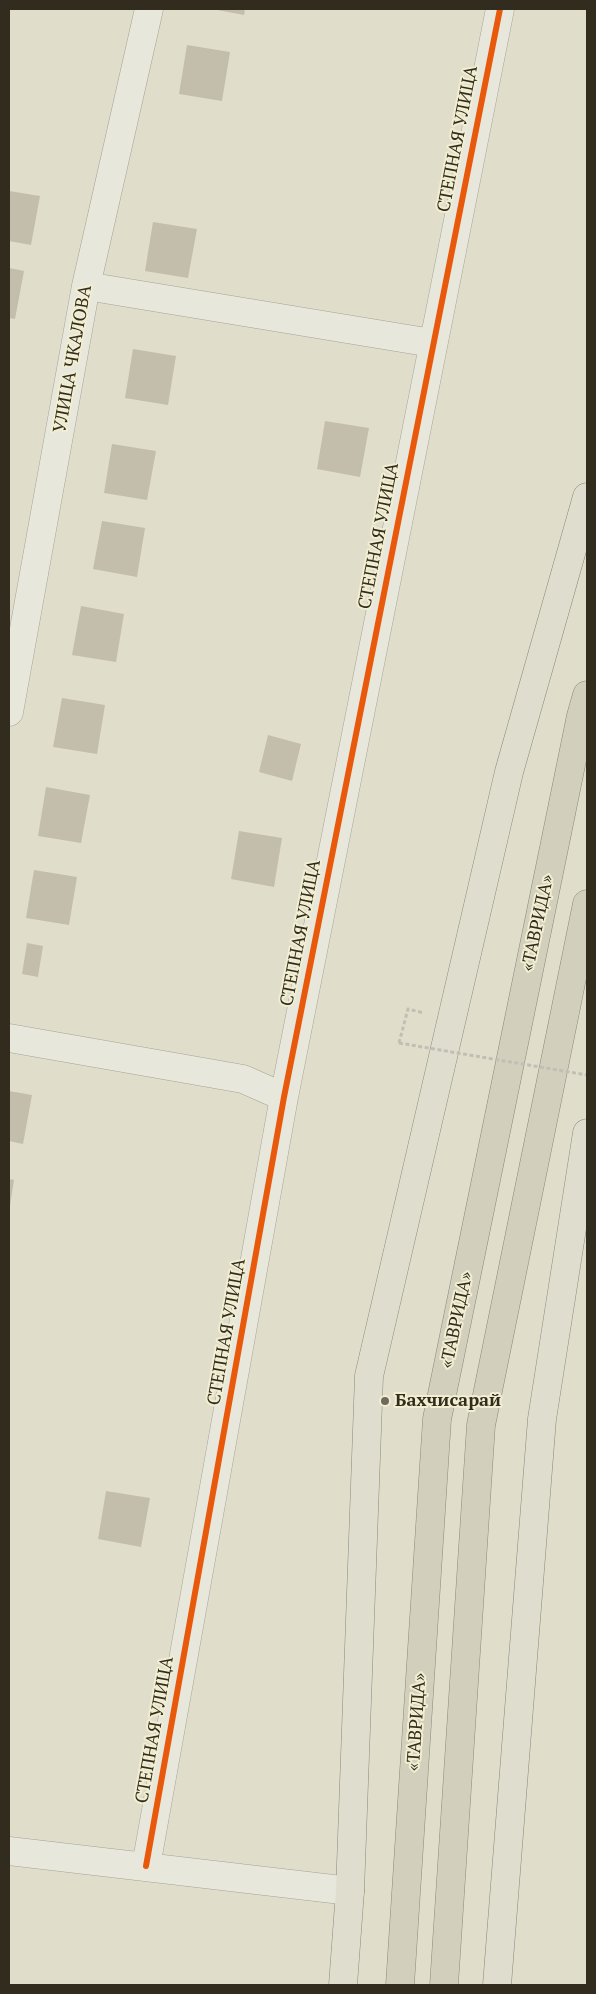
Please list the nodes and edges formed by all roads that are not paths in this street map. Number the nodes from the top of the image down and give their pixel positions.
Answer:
1 (149, 9) edge
2 (500, 9) edge
3 (86, 286) junction
4 (432, 343) junction
5 (587, 497) edge
6 (587, 695) edge
7 (9, 712) edge
8 (587, 904) edge
9 (9, 1038) edge
10 (284, 1097) junction
11 (587, 1133) edge
12 (9, 1851) edge
13 (146, 1866) junction
14 (350, 1892) junction
15 (343, 1985) edge
16 (400, 1985) edge
17 (444, 1985) edge
18 (497, 1985) edge

1 - 3 street, УЛИЦА ЧКАЛОВА
2 - 4 street, СТЕПНАЯ УЛИЦА
3 - 4 street
3 - 7 street, УЛИЦА ЧКАЛОВА
4 - 10 street, СТЕПНАЯ УЛИЦА
5 - 14 main road
6 - 16 highway, «ТАВРИДА»
8 - 17 highway
9 - 10 street
10 - 13 street, СТЕПНАЯ УЛИЦА
11 - 18 main road
12 - 13 street
13 - 14 street
14 - 15 main road

